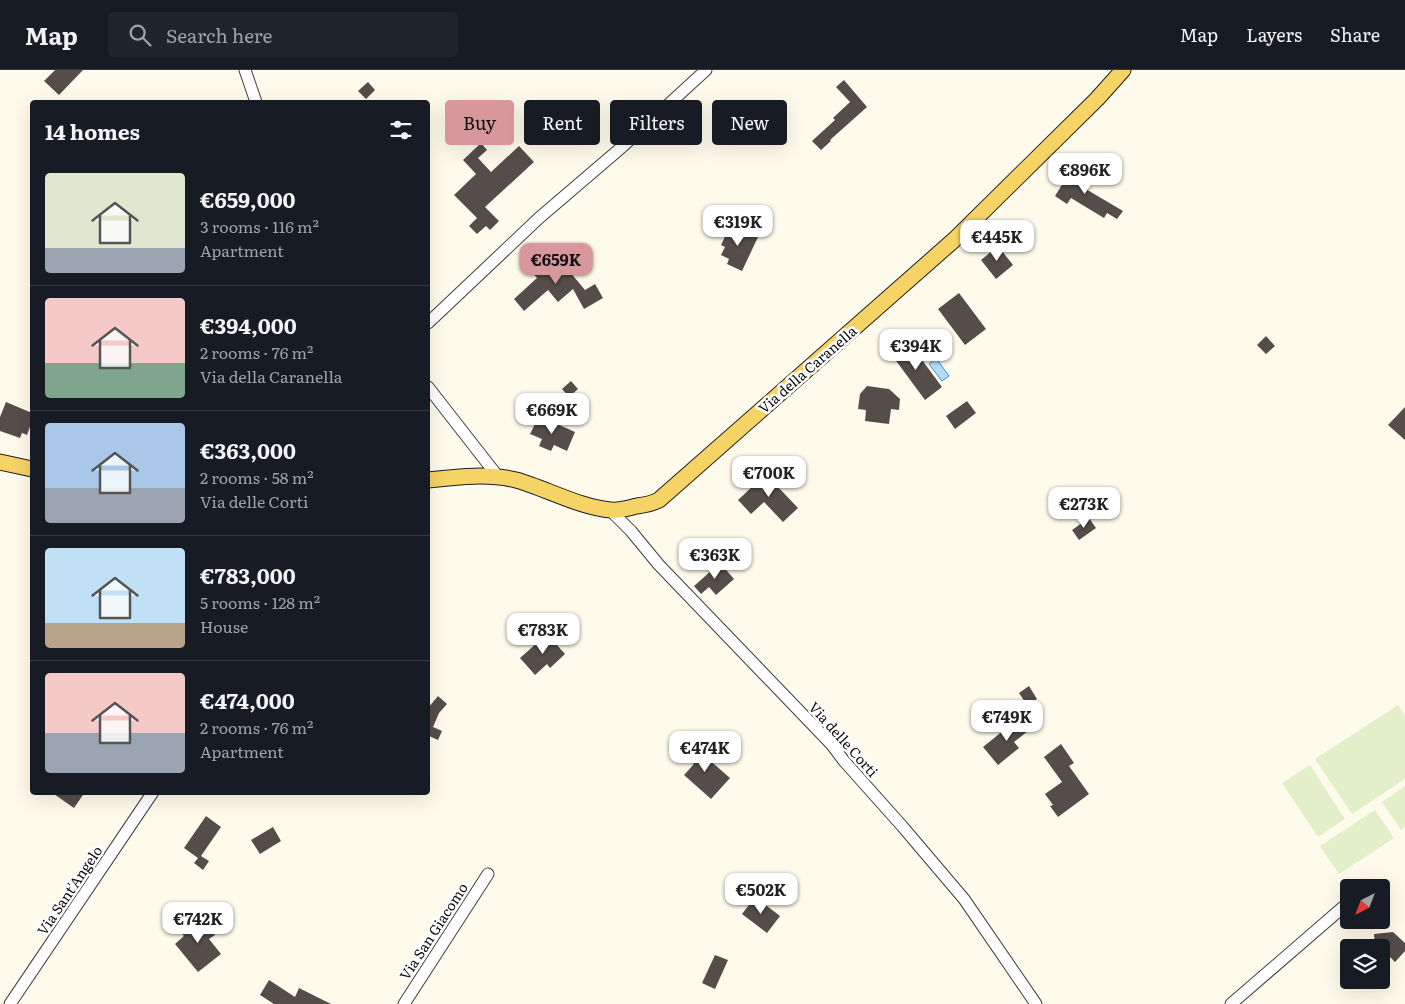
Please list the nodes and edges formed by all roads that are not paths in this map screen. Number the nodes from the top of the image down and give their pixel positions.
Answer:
1 (245, 70) edge
2 (706, 70) edge
3 (1123, 70) edge
4 (255, 100) edge
5 (430, 321) edge
6 (430, 390) edge
7 (0, 462) edge
8 (30, 469) edge
9 (499, 478) junction
10 (430, 480) edge
11 (610, 510) junction
12 (151, 795) edge
13 (488, 874) dead end
14 (1340, 910) edge
15 (10, 1004) edge
16 (404, 1004) edge
17 (1036, 1004) edge
18 (1231, 1004) edge

1 - 4 street
2 - 5 street
3 - 11 main road, Via della Caranella
6 - 9 street
7 - 8 main road
9 - 10 main road, Via della Caranella
9 - 11 main road, Via della Caranella
11 - 17 street, Via delle Corti
12 - 15 street, Via Sant'Angelo
13 - 16 street, Via San Giacomo
14 - 18 street

